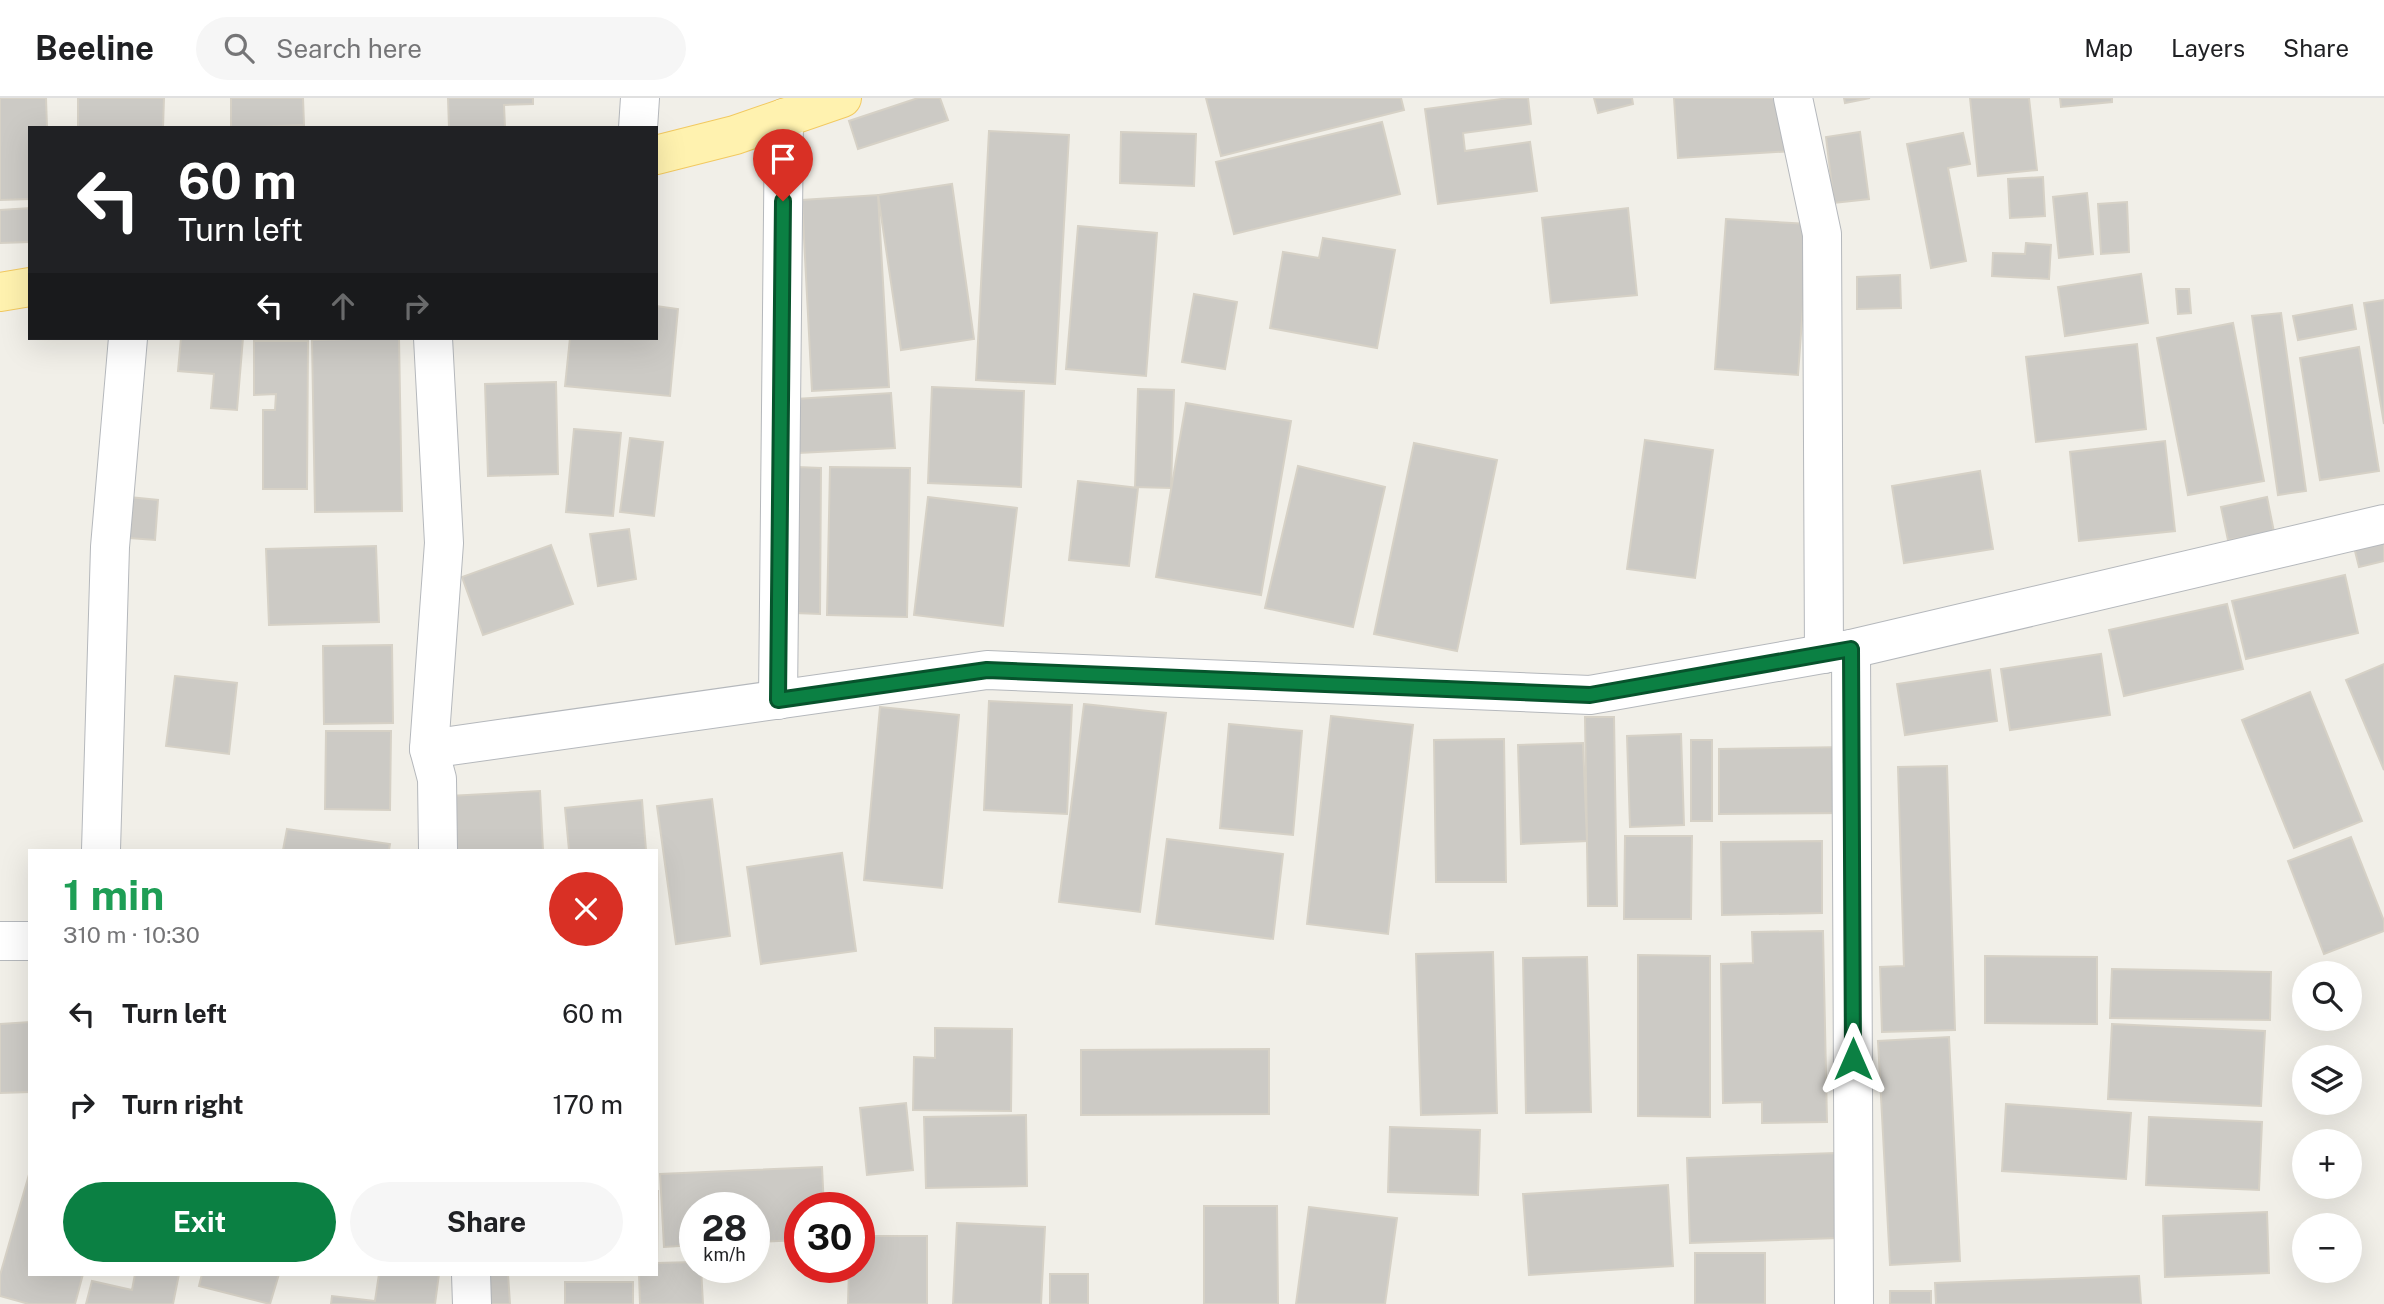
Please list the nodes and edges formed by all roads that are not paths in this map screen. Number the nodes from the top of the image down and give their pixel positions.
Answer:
1 (640, 98) edge
2 (842, 98) edge
3 (1793, 98) edge
4 (784, 118) junction
5 (638, 126) edge
6 (658, 154) edge
7 (28, 287) edge
8 (0, 292) edge
9 (128, 340) edge
10 (433, 340) edge
11 (2384, 524) edge
12 (1837, 652) junction
13 (778, 700) junction
14 (429, 750) junction
15 (101, 849) edge
16 (438, 849) edge
17 (0, 941) edge
18 (28, 941) edge
19 (471, 1276) edge
20 (472, 1304) edge
21 (1854, 1304) edge

1 - 5 street
2 - 4 main road
3 - 12 street
4 - 6 main road
4 - 13 street
7 - 8 main road
9 - 15 street
10 - 14 street
11 - 12 street
12 - 13 street
12 - 21 street
13 - 14 street
14 - 16 street
17 - 18 street
19 - 20 street

